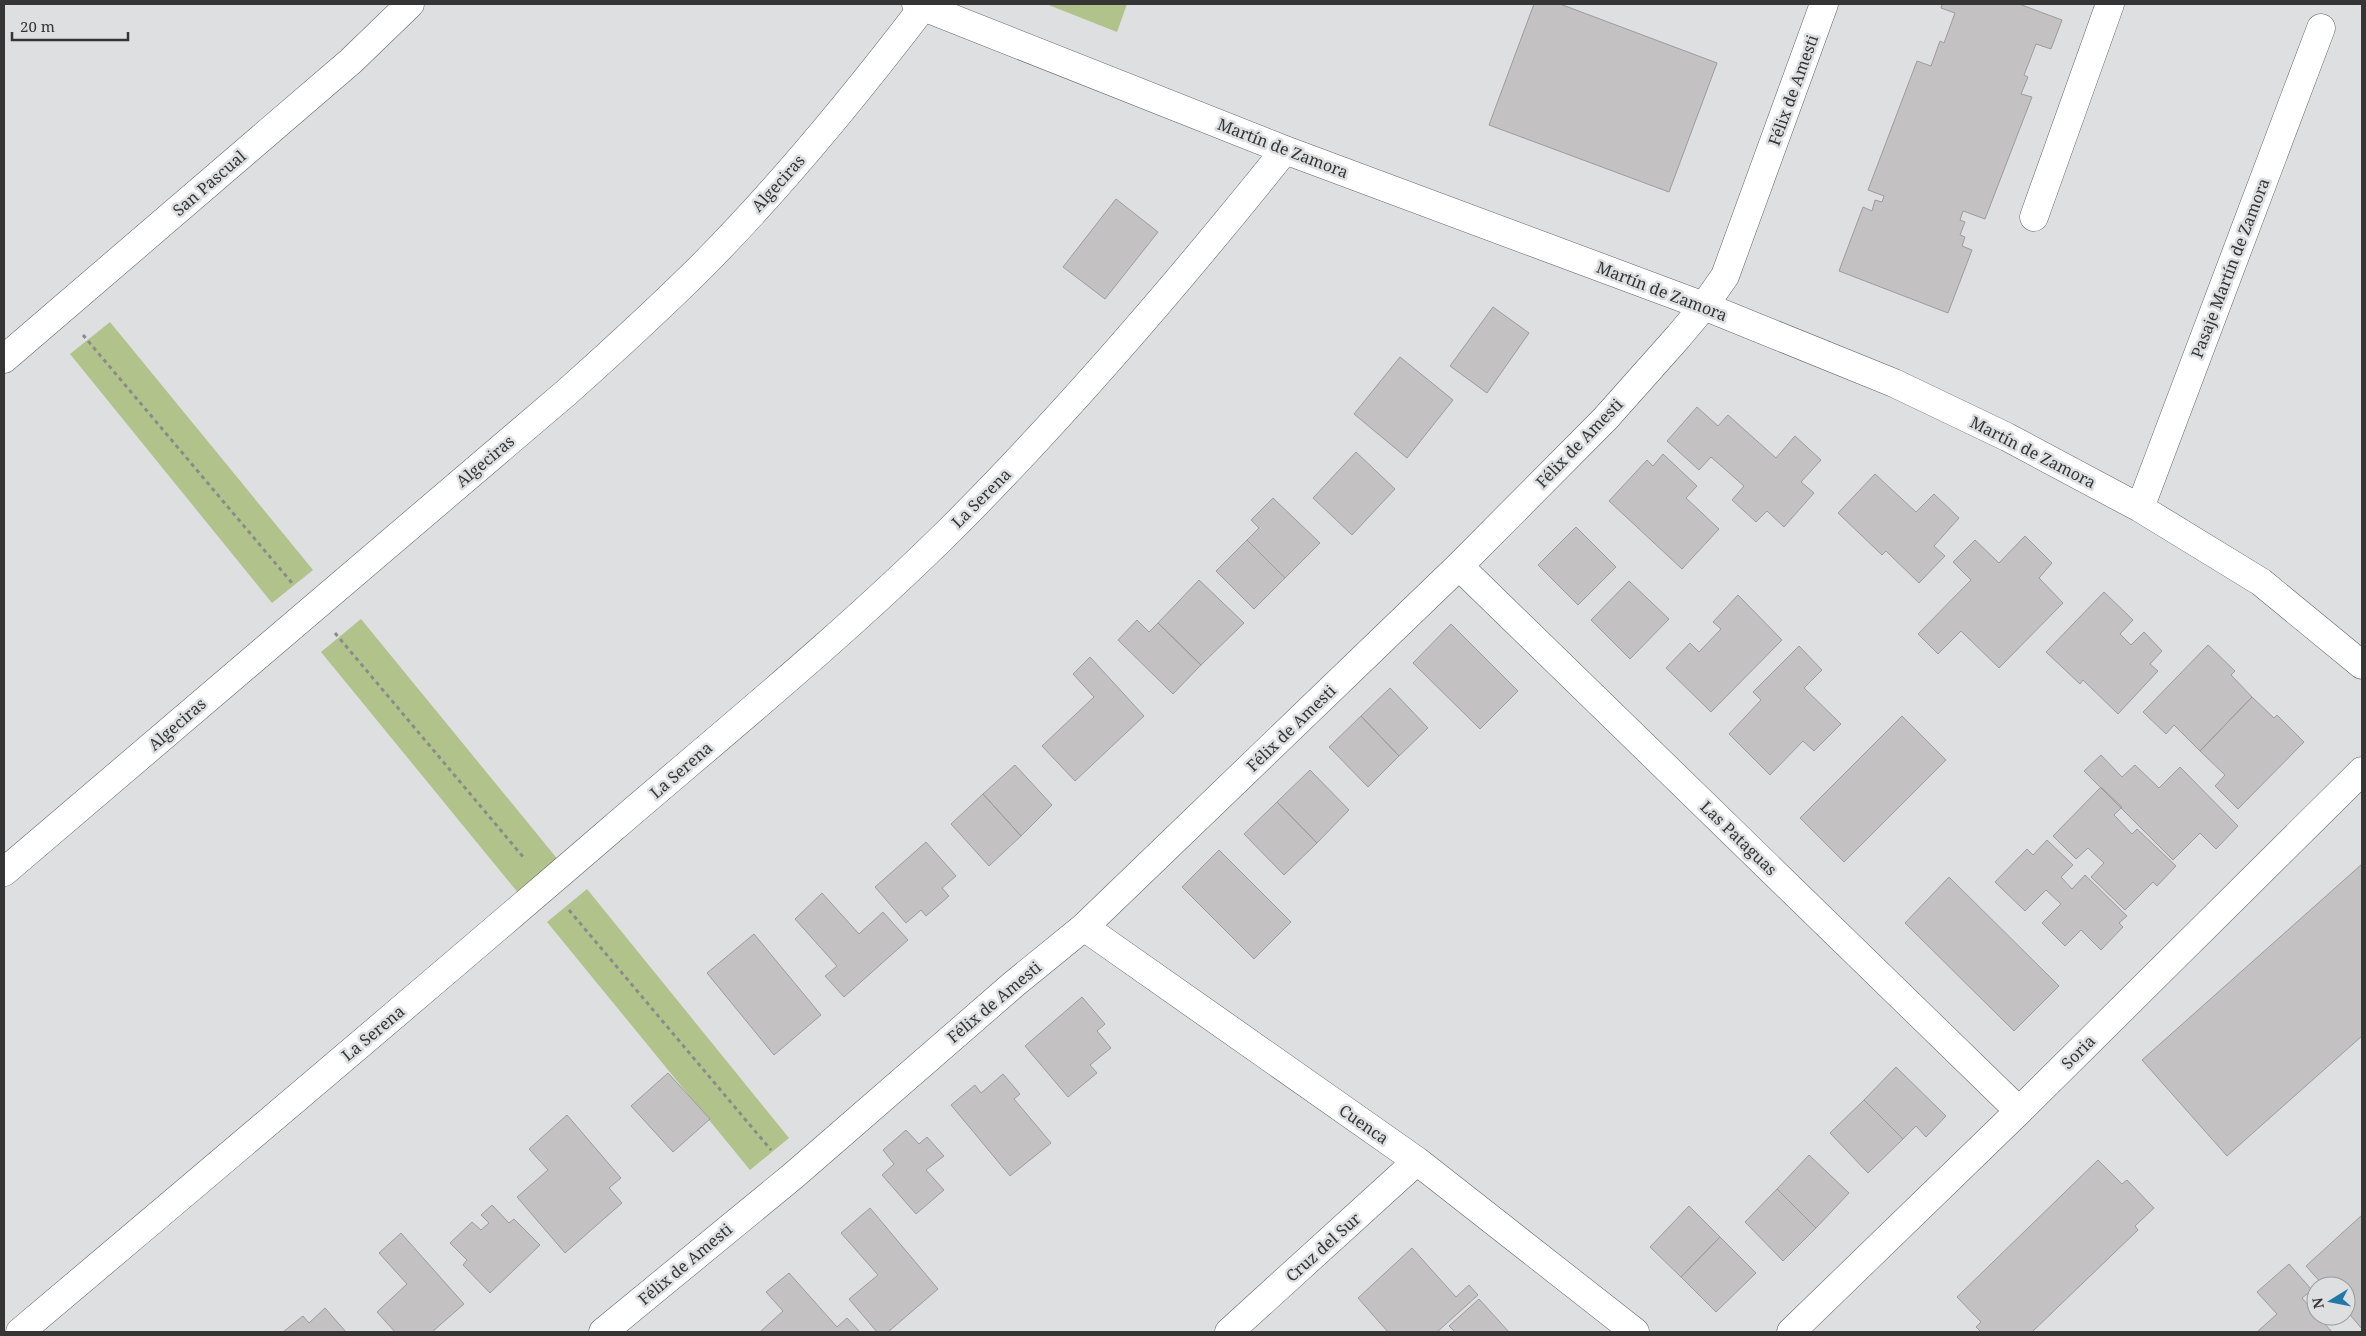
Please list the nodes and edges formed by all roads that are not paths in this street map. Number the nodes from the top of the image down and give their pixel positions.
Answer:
1 (410, 4) edge
2 (1824, 4) edge
3 (2110, 4) edge
4 (919, 5) edge
5 (2321, 28) dead end
6 (1285, 150) junction
7 (2034, 217) dead end
8 (1704, 306) junction
9 (4, 359) edge
10 (2140, 508) junction
11 (1460, 566) junction
12 (2362, 665) edge
13 (2362, 770) edge
14 (4, 872) edge
15 (1084, 927) junction
16 (2019, 1111) junction
17 (1417, 1161) junction
18 (20, 1332) edge
19 (603, 1332) edge
20 (1229, 1332) edge
21 (1635, 1332) edge
22 (1791, 1332) edge

1 - 9 street, San Pascual
2 - 8 street, Félix de Amesti
3 - 7 street
4 - 6 street, Martín de Zamora
4 - 14 street, Algeciras
5 - 10 street, Pasaje Martín de Zamora
6 - 8 street, Martín de Zamora
6 - 18 street, La Serena
8 - 10 street, Martín de Zamora
8 - 11 street, Félix de Amesti
10 - 12 street, Martín de Zamora
11 - 15 street, Félix de Amesti
11 - 16 street, Las Pataguas
13 - 16 street, Soria
15 - 17 street, Cuenca
15 - 19 street, Félix de Amesti
16 - 22 street, Soria
17 - 20 street, Cruz del Sur
17 - 21 street, Cuenca

